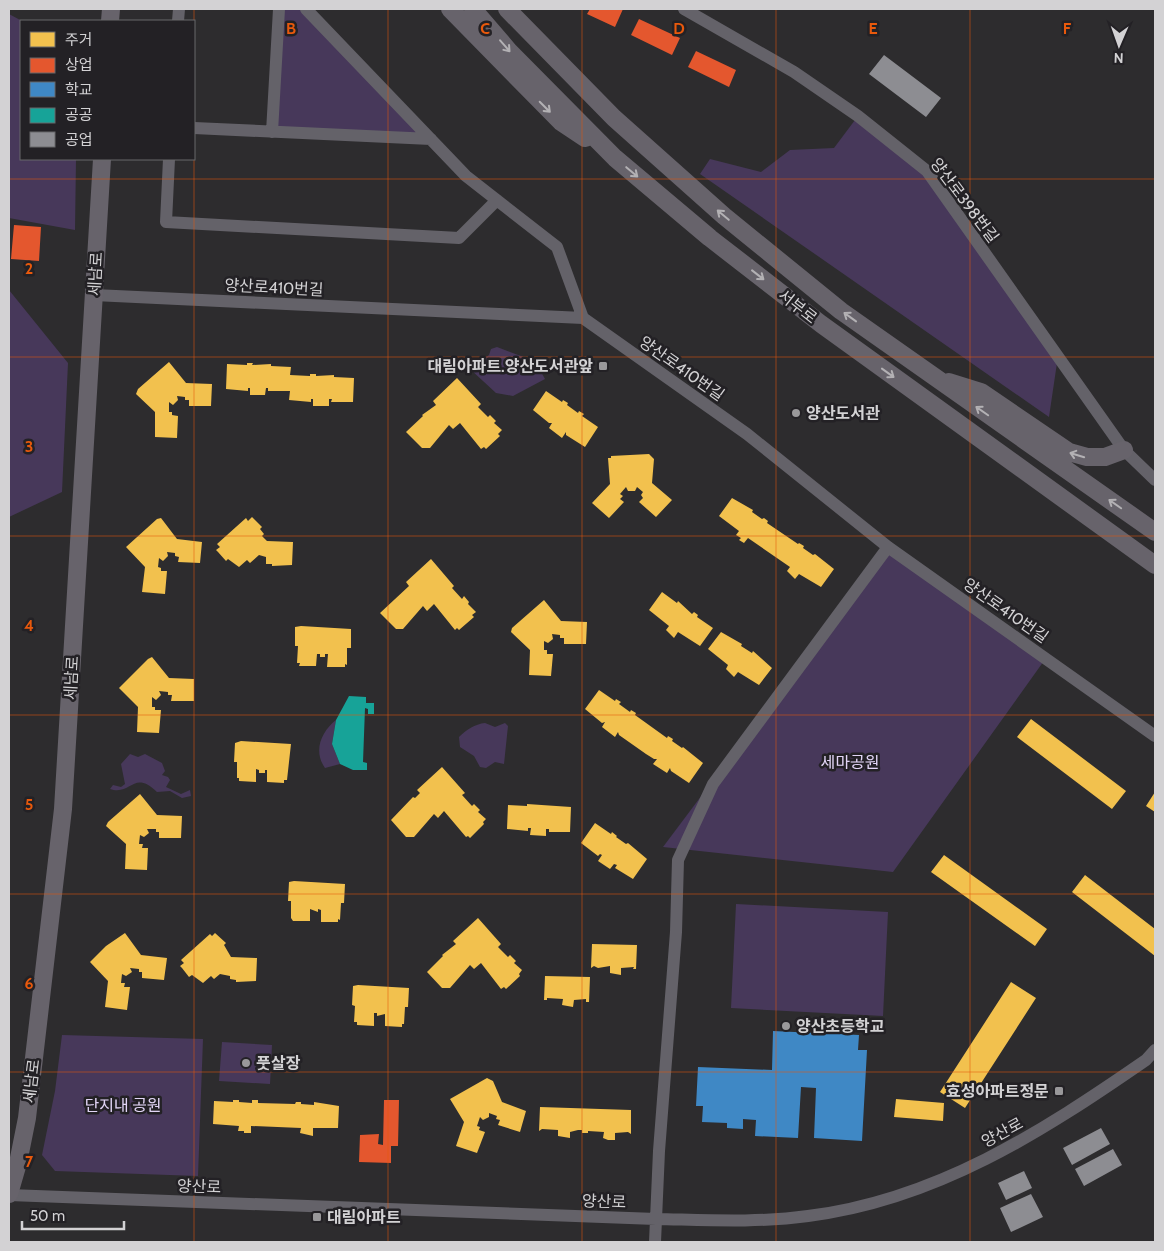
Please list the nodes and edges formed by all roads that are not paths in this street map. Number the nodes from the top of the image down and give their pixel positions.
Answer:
1 (279, 9) edge
2 (306, 9) edge
3 (450, 9) edge
4 (473, 9) edge
5 (507, 9) edge
6 (684, 9) edge
7 (195, 128) edge
8 (272, 132) junction
9 (431, 139) junction
10 (615, 158) junction
11 (102, 160) edge
12 (169, 160) edge
13 (497, 200) junction
14 (94, 294) junction
15 (583, 318) junction
16 (933, 377) junction
17 (1124, 450) junction
18 (1155, 480) edge
19 (1071, 506) junction
20 (1155, 532) edge
21 (888, 547) junction
22 (1155, 565) edge
23 (1155, 579) edge
24 (1155, 736) edge
25 (1155, 1050) edge
26 (9, 1194) edge
27 (656, 1219) junction
28 (655, 1242) edge

1 - 8 street
2 - 9 street
3 -> 10 main road
4 -> 10 main road, 서부로
16 -> 5 main road, 서부로
6 - 17 street, 양산로398번길
7 - 8 street
8 - 9 street
9 - 13 street
10 -> 19 main road, 서부로
11 - 14 main road, 세남로
12 - 13 street
13 - 15 street
14 - 15 street, 양산로410번길
14 - 26 main road, 세남로
15 - 21 street, 양산로410번길
17 -> 16 main road
20 -> 16 main road, 서부로
17 - 18 street, 양산로398번길
19 - 22 main road, 서부로
19 - 23 main road
21 - 24 street, 양산로410번길
21 - 27 street
25 - 27 street, 양산로
26 - 27 street, 양산로
27 - 28 street

